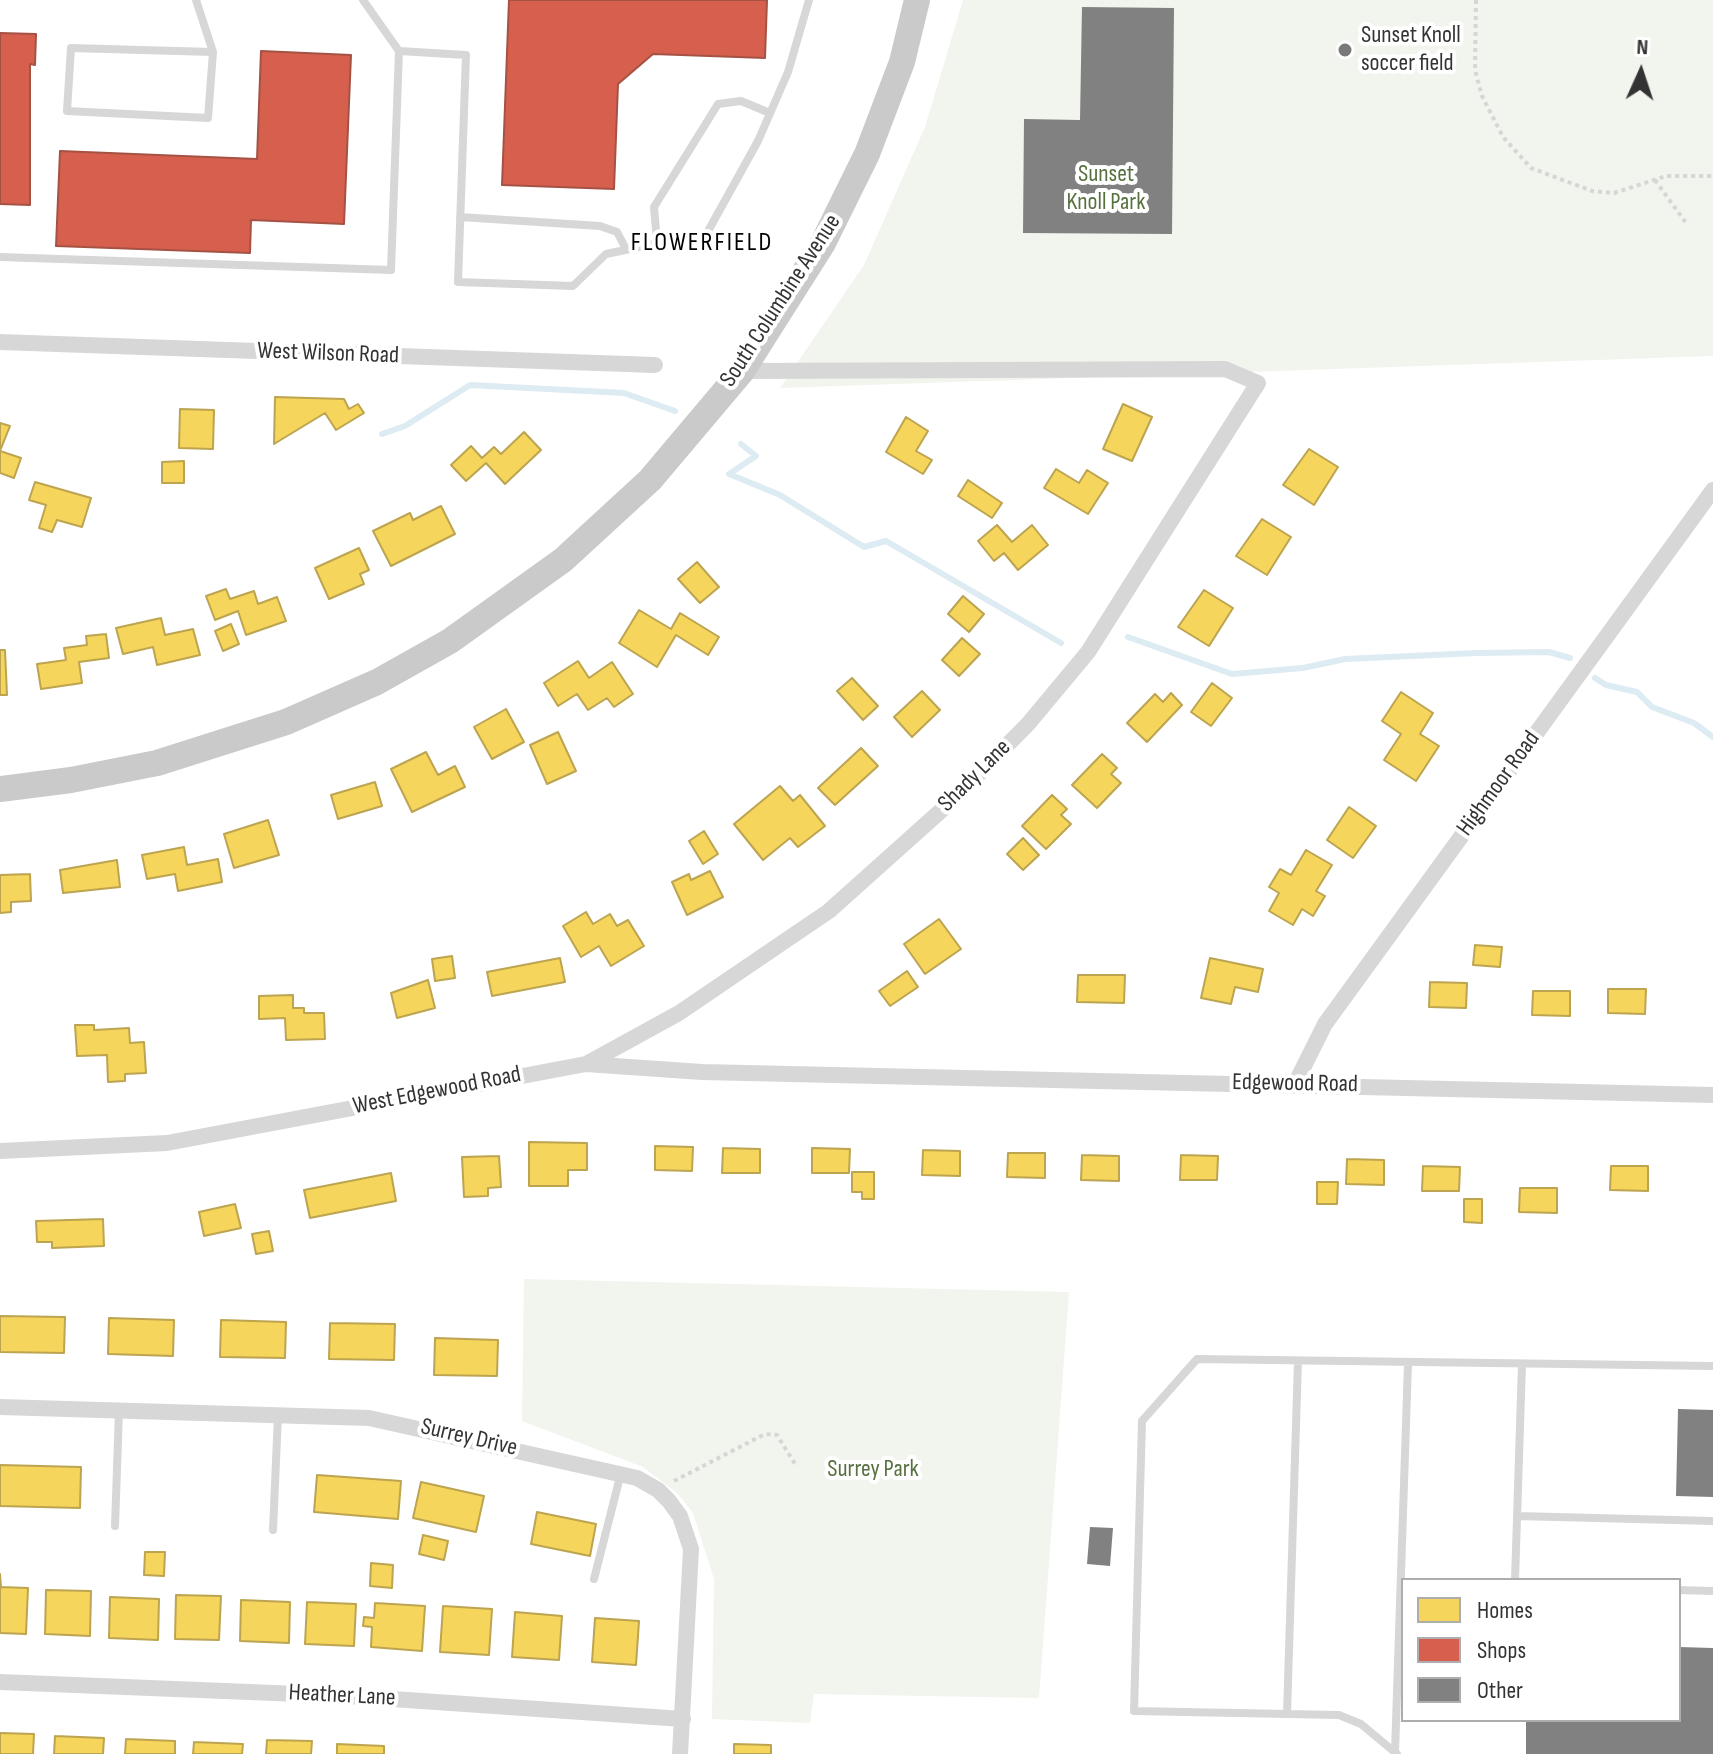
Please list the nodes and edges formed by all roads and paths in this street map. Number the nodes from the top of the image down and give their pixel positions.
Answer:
1 (196, 0) edge
2 (363, 0) edge
3 (809, 0) edge
4 (917, 0) edge
5 (1476, 0) edge
6 (399, 51) junction
7 (213, 52) junction
8 (770, 113) junction
9 (1713, 176) edge
10 (1655, 180) junction
11 (460, 217) junction
12 (1686, 223) dead end
13 (657, 242) junction
14 (626, 249) junction
15 (0, 257) edge
16 (0, 342) edge
17 (655, 365) dead end
18 (742, 371) junction
19 (1713, 490) edge
20 (0, 789) edge
21 (586, 1064) junction
22 (876, 1075) joint
23 (1295, 1084) junction
24 (1713, 1095) edge
25 (0, 1151) edge
26 (1298, 1361) junction
27 (1408, 1364) junction
28 (1522, 1364) junction
29 (1713, 1366) edge
30 (0, 1407) edge
31 (119, 1410) junction
32 (278, 1414) junction
33 (797, 1467) dead end
34 (621, 1472) junction
35 (658, 1490) junction
36 (1517, 1516) junction
37 (1713, 1521) edge
38 (115, 1526) dead end
39 (273, 1530) dead end
40 (1402, 1578) edge
41 (1515, 1578) edge
42 (594, 1579) dead end
43 (1681, 1590) edge
44 (1713, 1591) edge
45 (1401, 1623) edge
46 (0, 1682) edge
47 (1287, 1714) junction
48 (683, 1719) junction
49 (1396, 1753) edge
50 (680, 1754) edge

1 - 7 lane
2 - 6 lane
3 - 8 lane
4 - 18 main road, South Columbine Avenue
5 - 10 path
6 - 11 lane
6 - 15 lane
7 - 7 lane
8 - 13 lane
8 - 13 lane
9 - 10 path
10 - 12 path
11 - 14 lane
11 - 14 lane
13 - 14 lane
16 - 17 street, West Wilson Road
18 - 20 main road, South Columbine Avenue
18 - 21 street, Shady Lane
19 - 23 street, Highmoor Road
21 - 22 street, West Edgewood Road
21 - 25 street, West Edgewood Road
22 - 23 street, Edgewood Road
23 - 24 street, Edgewood Road
26 - 27 lane
26 - 47 lane
26 - 47 lane
27 - 28 lane
27 - 40 lane
28 - 29 lane
28 - 36 lane
30 - 31 street, Surrey Drive
31 - 32 street, Surrey Drive
31 - 38 lane
32 - 34 street, Surrey Drive
32 - 39 lane
33 - 35 path
34 - 35 street, Surrey Drive
34 - 42 lane
35 - 48 street, Surrey Drive
36 - 37 lane
36 - 41 lane
43 - 44 lane
45 - 49 lane
46 - 48 street, Heather Lane
47 - 49 lane
48 - 50 street, Surrey Drive

